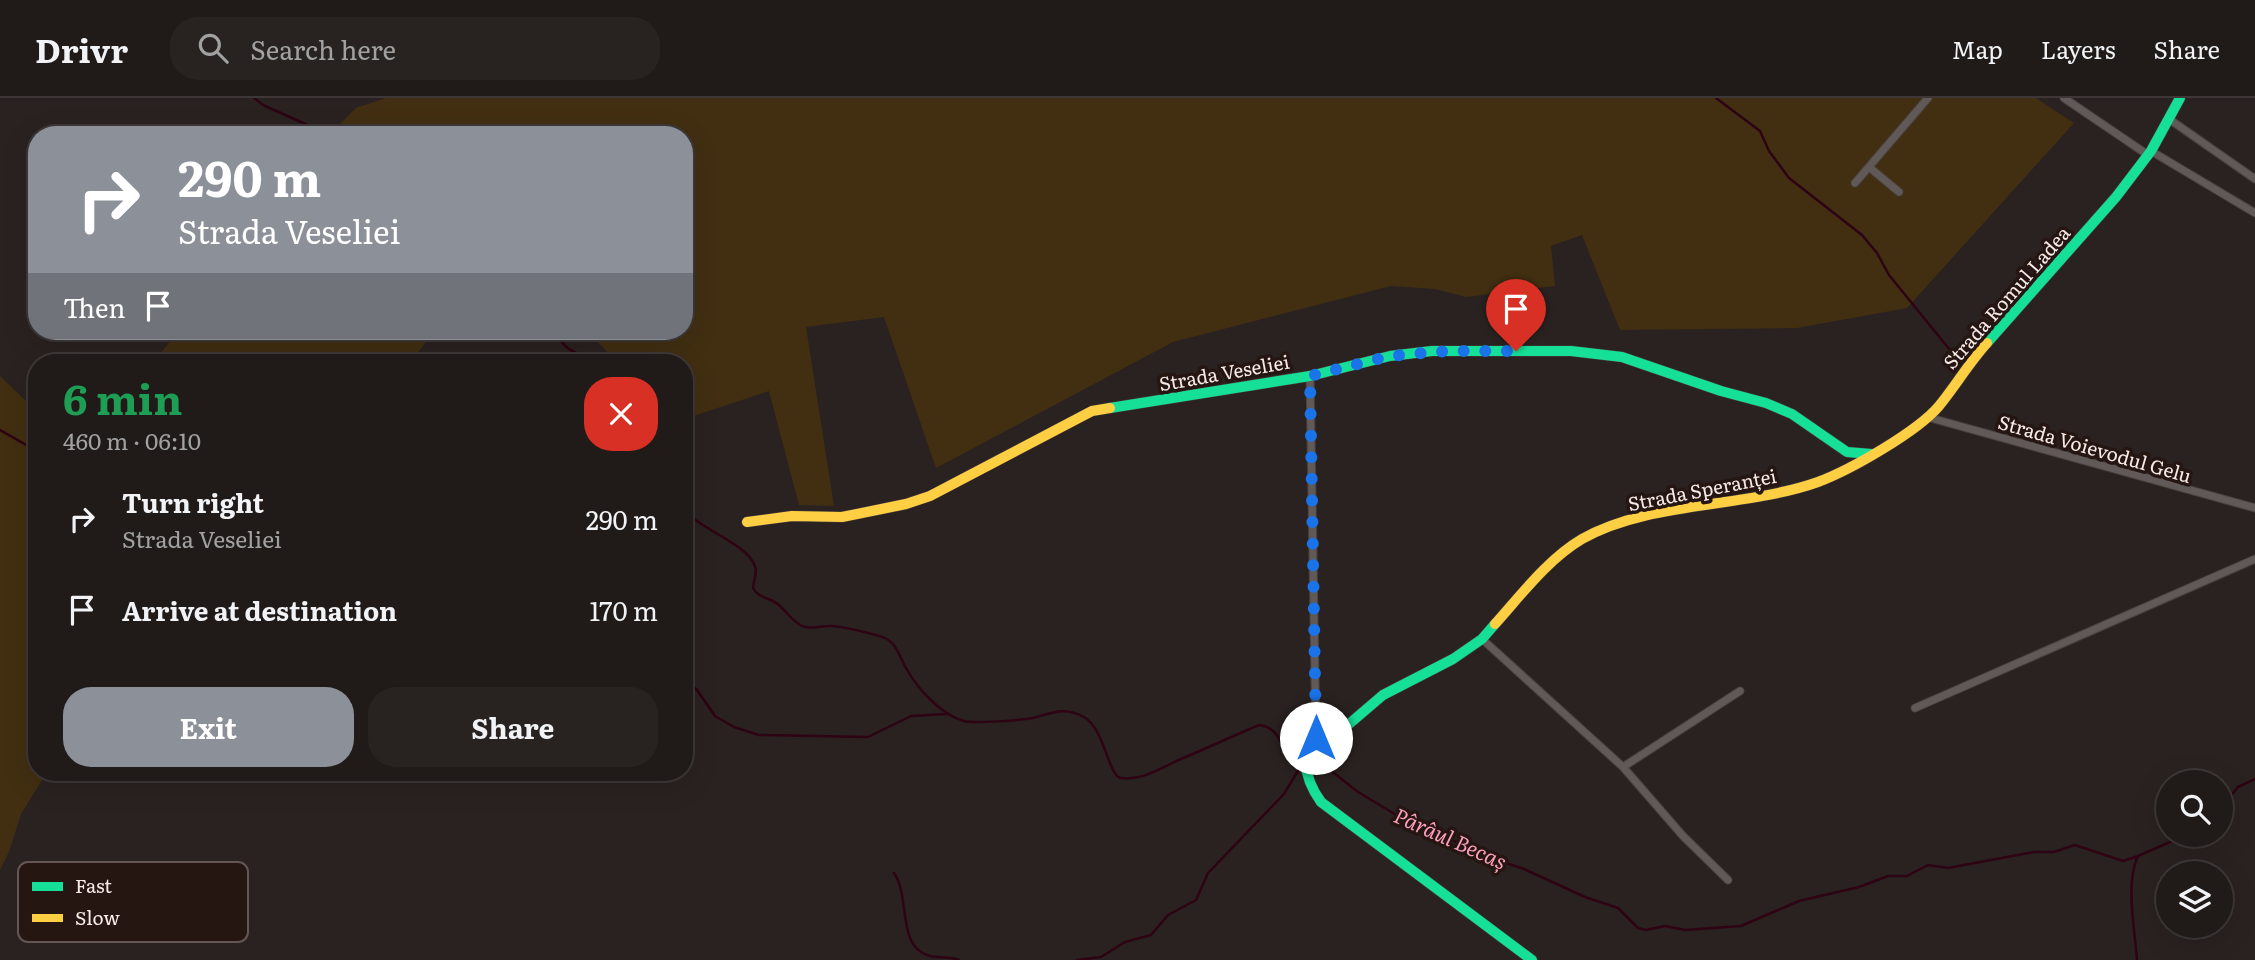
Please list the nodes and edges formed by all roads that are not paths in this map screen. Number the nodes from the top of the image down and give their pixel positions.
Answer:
1 (1928, 98) edge
2 (2064, 98) edge
3 (2085, 98) edge
4 (2180, 98) edge
5 (2079, 108) junction
6 (2169, 119) junction
7 (2150, 153) junction
8 (1869, 167) junction
9 (2255, 178) edge
10 (1856, 183) dead end
11 (1899, 192) dead end
12 (2255, 213) edge
13 (1310, 376) junction
14 (1927, 417) junction
15 (1875, 454) junction
16 (2255, 508) edge
17 (747, 522) dead end
18 (2255, 559) edge
19 (1482, 639) junction
20 (1740, 691) dead end
21 (1915, 708) dead end
22 (1313, 739) junction
23 (1623, 767) junction
24 (1728, 880) dead end
25 (1532, 960) edge

1 - 8 street
2 - 5 street
3 - 5 street
4 - 6 street, Strada Romul Ladea
5 - 7 street
6 - 7 street, Strada Romul Ladea
6 - 9 street
7 - 12 street
7 - 14 street, Strada Romul Ladea
8 - 10 street
8 - 11 street
13 - 15 street, Strada Veseliei
13 - 17 street, Strada Veseliei
13 - 22 street
14 - 15 street, Strada Romul Ladea
14 - 16 street, Strada Voievodul Gelu
15 - 19 street, Strada Speranței
18 - 21 street
19 - 22 street, Strada Speranței
19 - 23 street
20 - 23 street
22 - 25 street
23 - 24 street

